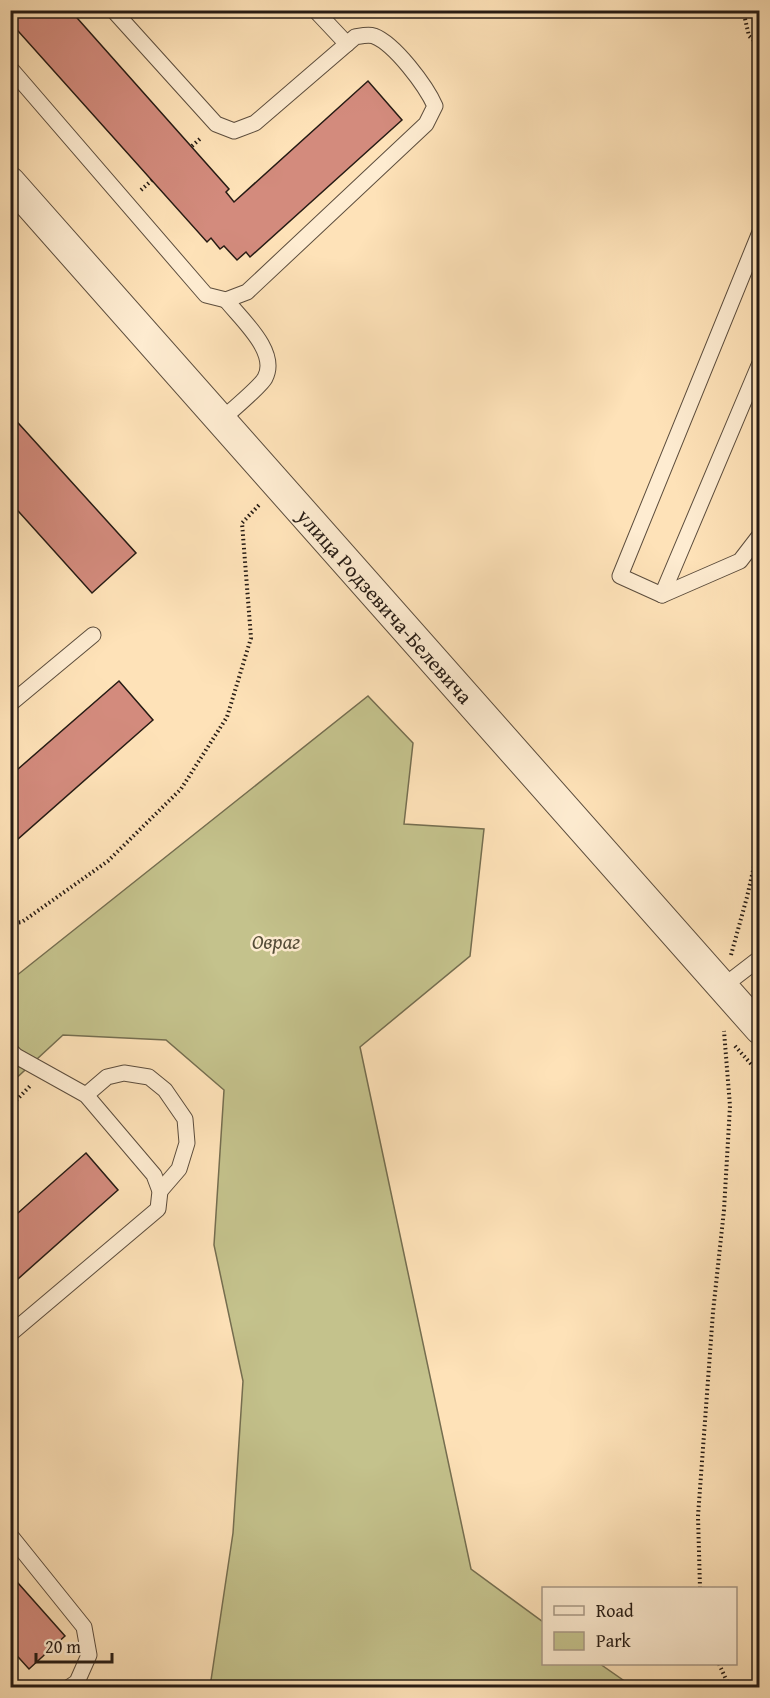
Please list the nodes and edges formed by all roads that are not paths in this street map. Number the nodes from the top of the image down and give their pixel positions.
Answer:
1 (113, 10) edge
2 (315, 10) edge
3 (346, 44) junction
4 (10, 68) edge
5 (10, 182) edge
6 (759, 232) edge
7 (225, 300) junction
8 (759, 363) edge
9 (221, 420) junction
10 (759, 535) edge
11 (662, 595) junction
12 (93, 635) dead end
13 (10, 704) edge
14 (759, 958) edge
15 (721, 988) junction
16 (759, 1029) edge
17 (10, 1050) edge
18 (86, 1095) junction
19 (160, 1191) junction
20 (10, 1334) edge
21 (10, 1535) edge
22 (68, 1688) edge

1 - 3 lane
2 - 3 lane
3 - 7 lane
4 - 7 lane
5 - 9 street, улица Родзевича-Белевича
6 - 11 lane
7 - 9 lane
8 - 11 lane
9 - 15 street, улица Родзевича-Белевича
10 - 11 lane
12 - 13 lane
14 - 15 lane
15 - 16 street, улица Родзевича-Белевича
17 - 18 lane
18 - 19 lane
18 - 19 lane
19 - 20 lane
21 - 22 lane

